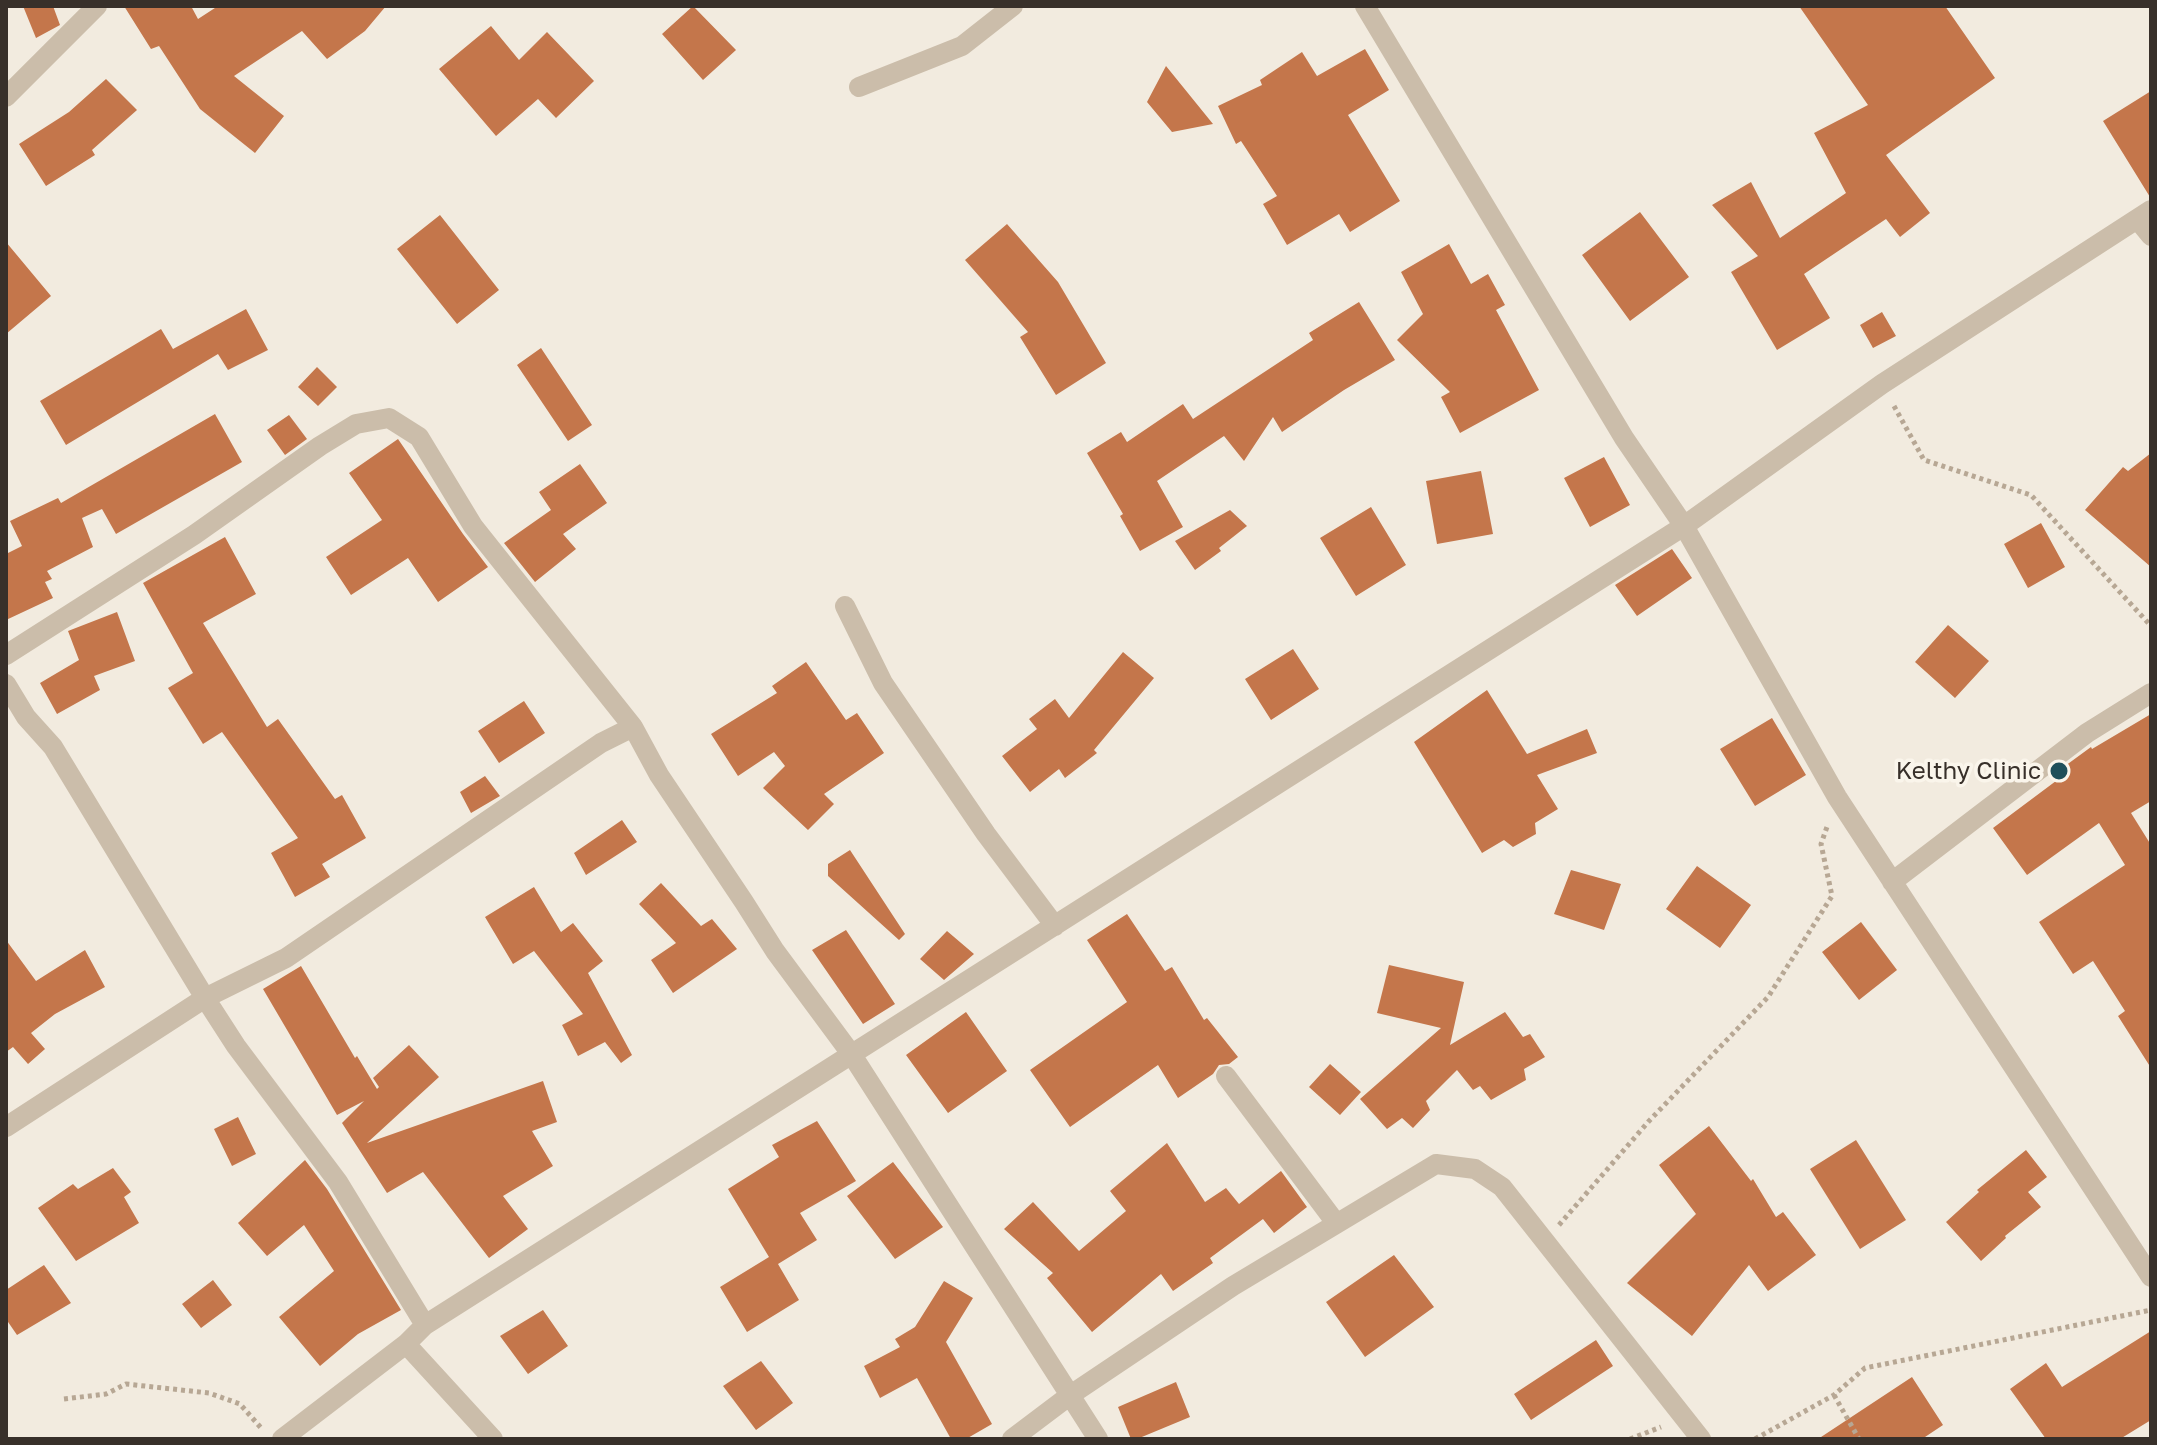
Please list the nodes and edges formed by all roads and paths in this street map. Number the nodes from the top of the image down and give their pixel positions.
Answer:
1 (97, 6) edge
2 (1013, 6) edge
3 (1365, 6) edge
4 (859, 87) dead end
5 (6, 97) edge
6 (2144, 214) edge
7 (2151, 236) edge
8 (1882, 384) junction
9 (1684, 526) junction
10 (845, 606) dead end
11 (2151, 626) edge
12 (6, 655) edge
13 (6, 684) edge
14 (2151, 693) edge
15 (633, 727) junction
16 (1837, 797) junction
17 (1892, 882) junction
18 (1055, 926) junction
19 (205, 998) junction
20 (852, 1055) junction
21 (1226, 1076) dead end
22 (6, 1127) edge
23 (1336, 1223) junction
24 (1545, 1241) junction
25 (2151, 1277) edge
26 (2151, 1310) edge
27 (425, 1325) junction
28 (406, 1344) junction
29 (1834, 1395) junction
30 (1069, 1396) junction
31 (64, 1399) dead end
32 (268, 1439) edge
33 (282, 1439) edge
34 (493, 1439) edge
35 (1012, 1439) edge
36 (1098, 1439) edge
37 (1701, 1439) edge
38 (1755, 1439) edge
39 (1859, 1439) edge

1 - 5 street
2 - 4 street
3 - 9 street
6 - 7 street
6 - 8 street
8 - 9 street
8 - 11 path
9 - 16 street
9 - 18 street
10 - 18 street
12 - 15 street
13 - 19 street
14 - 17 street
15 - 19 street
15 - 20 street
16 - 17 street
16 - 24 path
17 - 25 street
18 - 20 street
19 - 22 street
19 - 27 street
20 - 27 street
20 - 30 street
21 - 23 street
23 - 24 street
23 - 30 street
24 - 37 street
26 - 29 path
27 - 28 street
28 - 33 street
28 - 34 street
29 - 38 path
29 - 39 path
30 - 35 street
30 - 36 street
31 - 32 path

